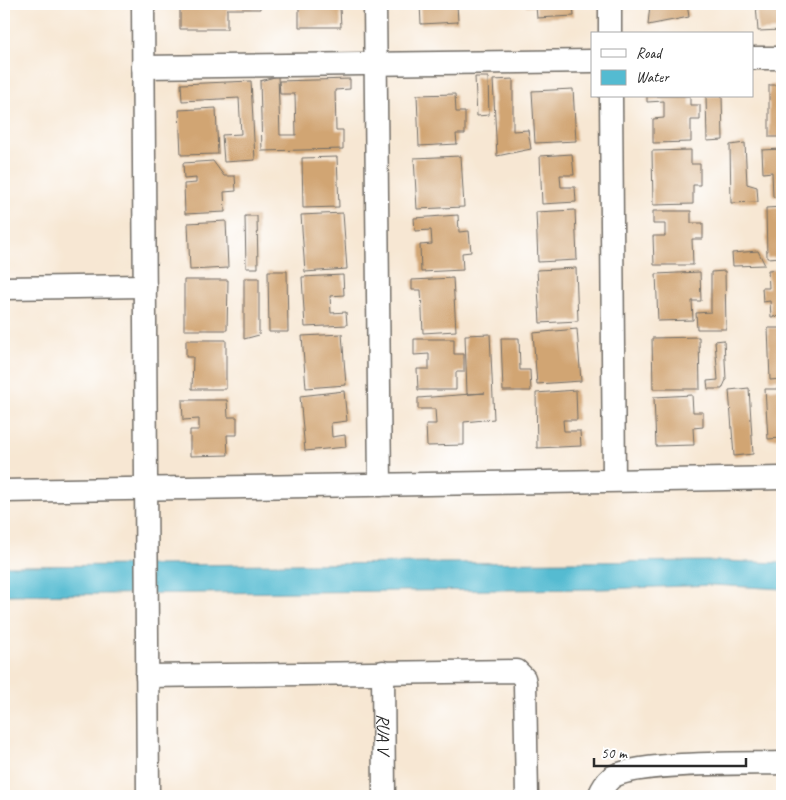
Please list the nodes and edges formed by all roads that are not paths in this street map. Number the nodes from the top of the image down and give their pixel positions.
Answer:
1 (143, 4) edge
2 (375, 4) edge
3 (610, 4) edge
4 (610, 32) edge
5 (754, 58) edge
6 (782, 58) edge
7 (591, 61) edge
8 (376, 64) junction
9 (143, 67) junction
10 (611, 98) edge
11 (145, 286) junction
12 (4, 288) edge
13 (782, 478) edge
14 (614, 480) junction
15 (380, 484) junction
16 (146, 489) junction
17 (4, 491) edge
18 (383, 672) junction
19 (147, 676) junction
20 (782, 763) edge
21 (148, 796) edge
22 (384, 796) edge
23 (527, 796) edge
24 (599, 796) edge

1 - 9 street
2 - 8 street
3 - 4 street
5 - 6 street
7 - 8 street
8 - 9 street
8 - 15 street
9 - 11 street
10 - 14 street
11 - 12 street
11 - 16 street
13 - 14 street
14 - 15 street
15 - 16 street
16 - 17 street
16 - 19 street
18 - 19 street
18 - 22 street, RUA V
18 - 23 street
19 - 21 street
20 - 24 street

